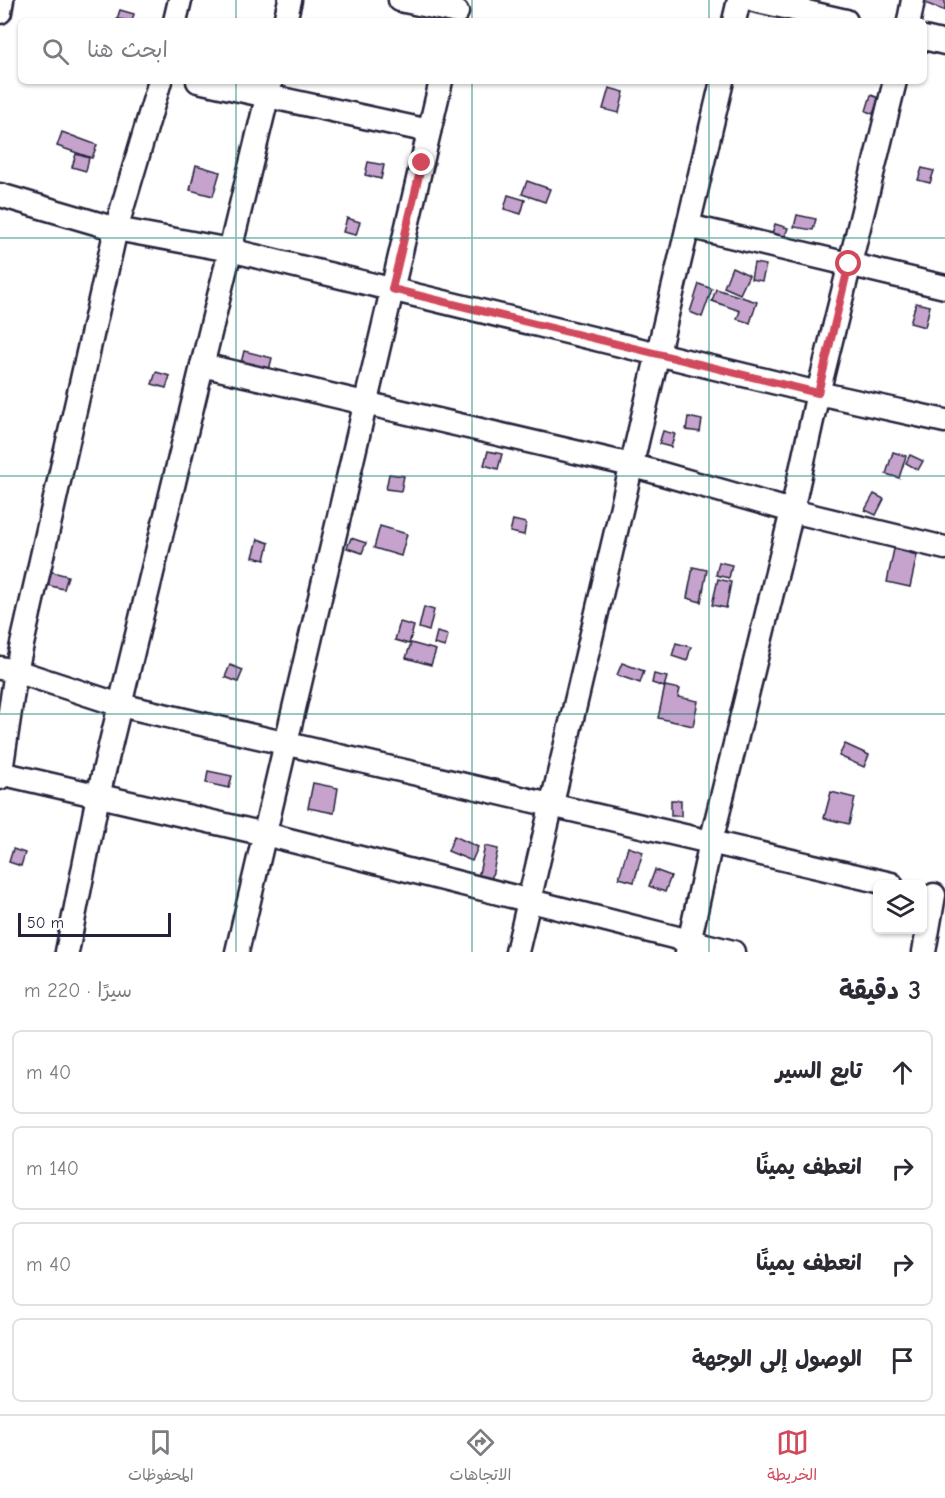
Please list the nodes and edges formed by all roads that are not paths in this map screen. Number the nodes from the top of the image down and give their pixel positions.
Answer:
1 (2, 0) edge
2 (180, 0) edge
3 (290, 0) edge
4 (400, 0) edge
5 (739, 0) edge
6 (754, 0) edge
7 (913, 0) edge
8 (457, 11) edge
9 (0, 12) edge
10 (176, 18) edge
11 (286, 18) edge
12 (736, 18) edge
13 (833, 18) edge
14 (910, 18) edge
15 (927, 40) edge
16 (945, 43) edge
17 (159, 84) edge
18 (225, 84) edge
19 (440, 84) edge
20 (721, 84) edge
21 (894, 84) edge
22 (269, 89) edge
23 (429, 131) junction
24 (0, 195) edge
25 (688, 226) junction
26 (116, 229) junction
27 (230, 250) junction
28 (849, 264) junction
29 (945, 287) edge
30 (392, 289) junction
31 (657, 354) junction
32 (202, 364) junction
33 (818, 393) junction
34 (366, 403) junction
35 (945, 421) edge
36 (631, 465) junction
37 (792, 511) junction
38 (945, 548) edge
39 (8, 669) edge
40 (120, 705) junction
41 (286, 743) junction
42 (0, 775) edge
43 (98, 796) junction
44 (550, 805) junction
45 (265, 834) junction
46 (711, 842) junction
47 (873, 881) edge
48 (934, 895) edge
49 (528, 902) junction
50 (688, 947) edge
51 (67, 952) edge
52 (237, 952) edge
53 (517, 952) edge
54 (733, 952) edge
55 (924, 952) edge

1 - 9 street
2 - 10 street
3 - 11 street
4 - 8 street
5 - 12 street
6 - 13 street
7 - 14 street
15 - 16 street
17 - 26 street
18 - 22 street
19 - 23 street
20 - 25 street
21 - 28 street
22 - 23 street
22 - 27 street
23 - 30 street
24 - 26 street
25 - 28 street
25 - 31 street
26 - 27 street
26 - 39 street
27 - 30 street
27 - 32 street
28 - 29 street
28 - 33 street
30 - 31 street
30 - 34 street
31 - 33 street
31 - 36 street
32 - 34 street
32 - 40 street
33 - 35 street
33 - 37 street
34 - 36 street
34 - 41 street
36 - 37 street
36 - 44 street
37 - 38 street
37 - 46 street
39 - 40 street
39 - 42 street
40 - 41 street
40 - 43 street
41 - 44 street
41 - 45 street
42 - 43 street
43 - 45 street
43 - 51 street
44 - 46 street
44 - 49 street
45 - 49 street
45 - 52 street
46 - 47 street
46 - 50 street
48 - 55 street
49 - 50 street
49 - 53 street
50 - 54 street

